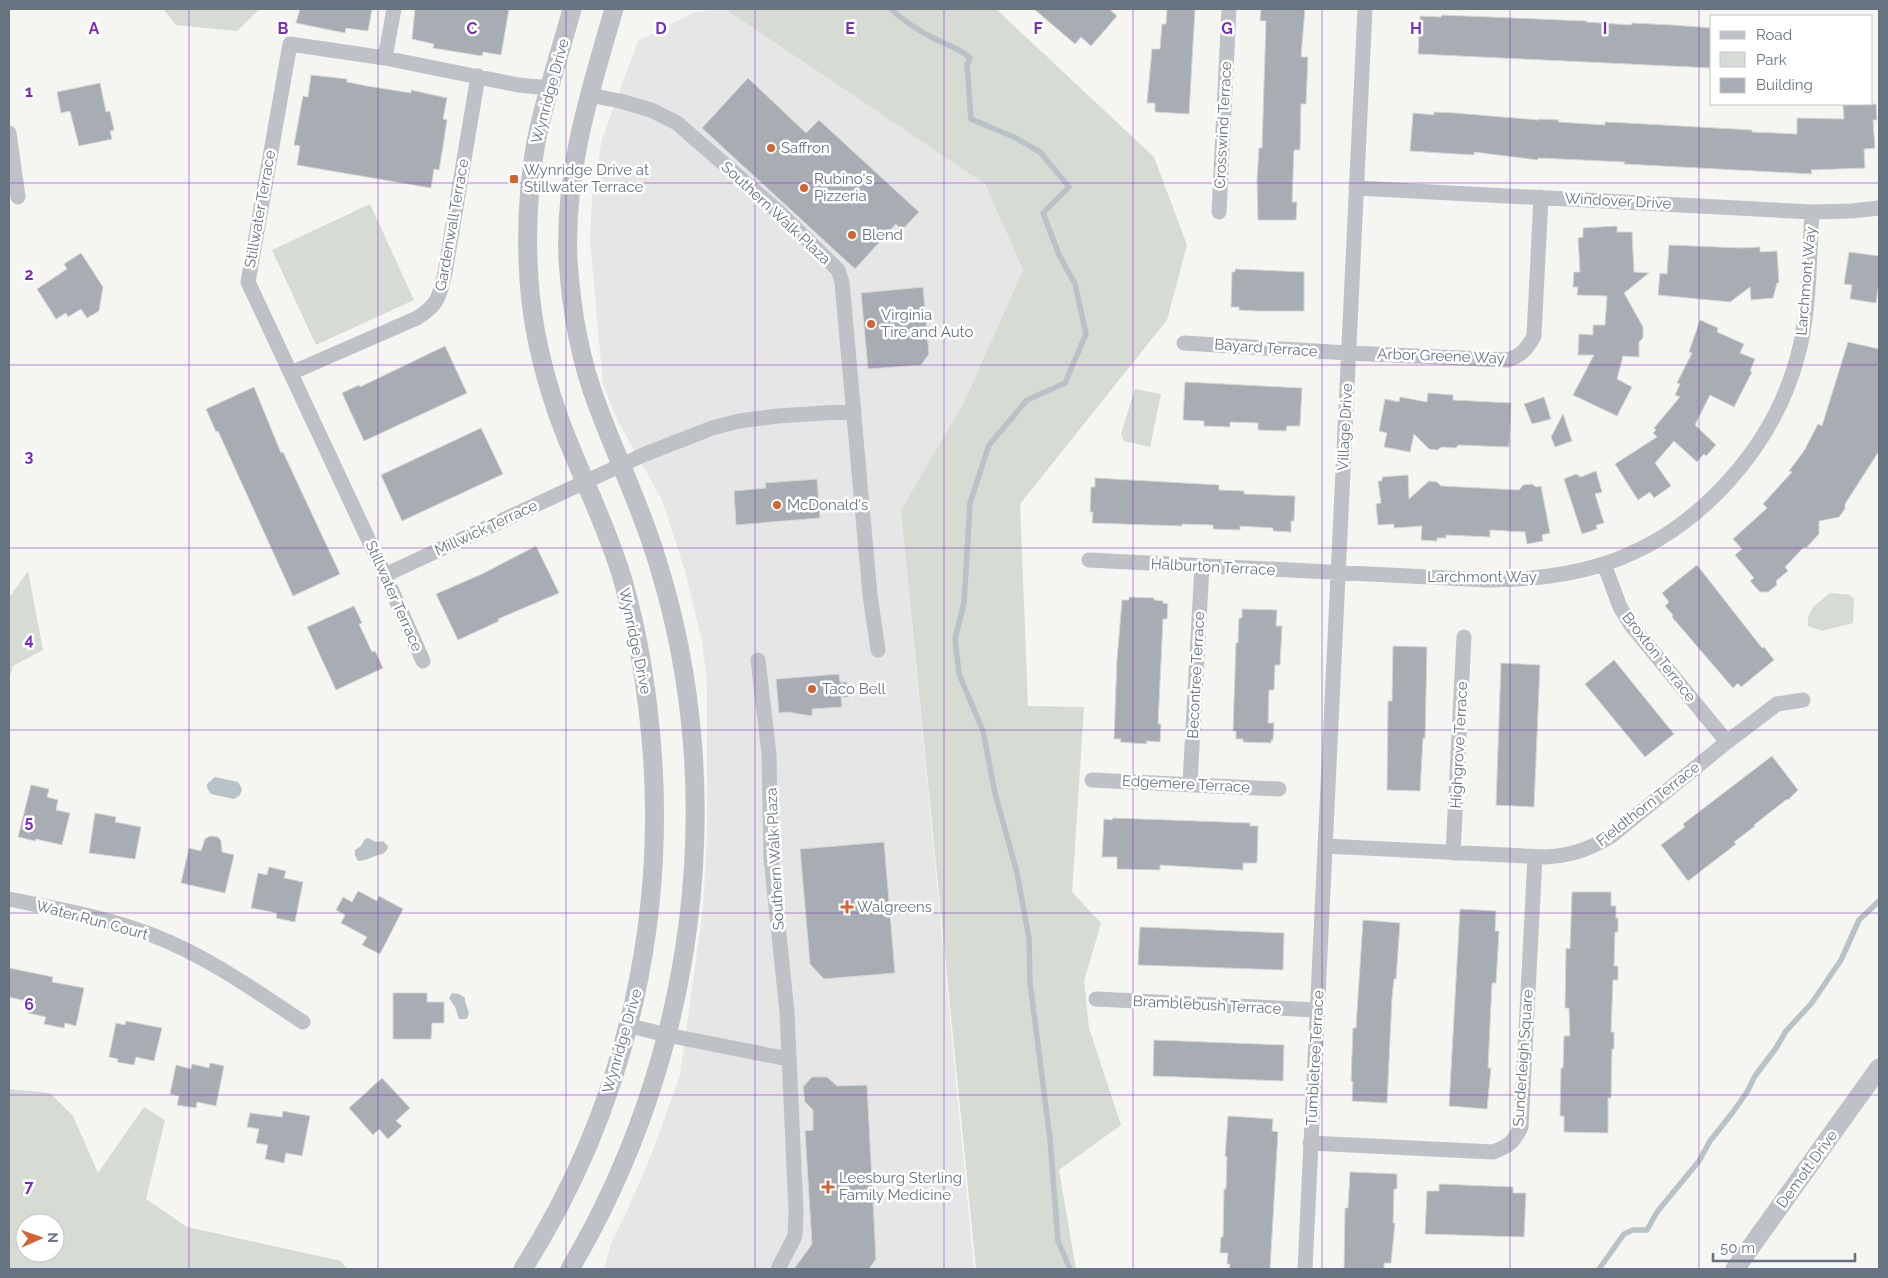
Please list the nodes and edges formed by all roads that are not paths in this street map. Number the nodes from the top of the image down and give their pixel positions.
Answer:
1 (394, 9) edge
2 (572, 9) edge
3 (614, 9) edge
4 (1229, 9) edge
5 (1365, 9) edge
6 (385, 58) junction
7 (478, 76) junction
8 (550, 88) junction
9 (589, 95) junction
10 (9, 133) edge
11 (1356, 188) junction
12 (18, 197) dead end
13 (1541, 197) junction
14 (1879, 208) edge
15 (1219, 212) dead end
16 (1812, 212) junction
17 (1184, 342) dead end
18 (1348, 353) junction
19 (291, 373) junction
20 (854, 411) junction
21 (622, 465) junction
22 (586, 482) junction
23 (1089, 560) dead end
24 (1604, 564) junction
25 (1202, 566) junction
26 (1338, 573) junction
27 (385, 575) junction
28 (1464, 637) dead end
29 (878, 650) dead end
30 (758, 660) dead end
31 (423, 661) dead end
32 (1802, 700) dead end
33 (1726, 742) junction
34 (1092, 780) dead end
35 (1190, 783) junction
36 (1279, 788) dead end
37 (1325, 846) junction
38 (1453, 852) junction
39 (1535, 857) junction
40 (9, 899) edge
41 (1096, 999) dead end
42 (1317, 1010) junction
43 (304, 1022) dead end
44 (630, 1026) junction
45 (667, 1035) junction
46 (788, 1059) junction
47 (1879, 1068) edge
48 (1310, 1143) junction
49 (523, 1269) edge
50 (570, 1269) edge
51 (778, 1269) edge
52 (1305, 1269) edge
53 (1735, 1269) edge

1 - 6 street
2 - 8 street, Wynridge Drive
3 - 9 street
4 - 15 street, Crosswind Terrace
5 - 11 street, Village Drive
6 - 7 street, Stillwater Terrace
6 - 19 street, Stillwater Terrace
7 - 8 street, Stillwater Terrace
7 - 19 street, Gardenwall Terrace
8 - 22 street, Wynridge Drive
9 - 20 street, Southern Walk Plaza
9 - 21 street
10 - 12 street
11 - 13 street, Windover Drive
11 - 18 street, Village Drive
13 - 16 street, Windover Drive
13 - 18 street, Arbor Greene Way
14 - 16 street, Windover Drive
16 - 24 street, Larchmont Way
17 - 18 street, Bayard Terrace
18 - 26 street, Village Drive
19 - 27 street, Stillwater Terrace
20 - 21 street
20 - 29 street, Southern Walk Plaza
21 - 22 street
21 - 45 street
22 - 27 street, Millwick Terrace
22 - 44 street, Wynridge Drive
23 - 25 street, Halburton Terrace
24 - 26 street, Larchmont Way
24 - 33 street, Broxton Terrace
25 - 26 street, Halburton Terrace
25 - 35 street, Becontree Terrace
26 - 37 street, Village Drive
27 - 31 street, Stillwater Terrace
28 - 38 street, Highgrove Terrace
30 - 46 street, Southern Walk Plaza
32 - 33 street, Fieldthorn Terrace
33 - 39 street, Fieldthorn Terrace
34 - 35 street, Edgemere Terrace
35 - 36 street, Edgemere Terrace
37 - 38 street, Fieldthorn Terrace
37 - 42 street, Tumbletree Terrace
38 - 39 street, Fieldthorn Terrace
39 - 48 street, Sunderleigh Square
40 - 43 street, Water Run Court
41 - 42 street, Bramblebush Terrace
42 - 48 street, Tumbletree Terrace
44 - 45 street
44 - 49 street, Wynridge Drive
45 - 46 street
45 - 50 street
46 - 51 street, Southern Walk Plaza
47 - 53 street, Demott Drive
48 - 52 street, Tumbletree Terrace

